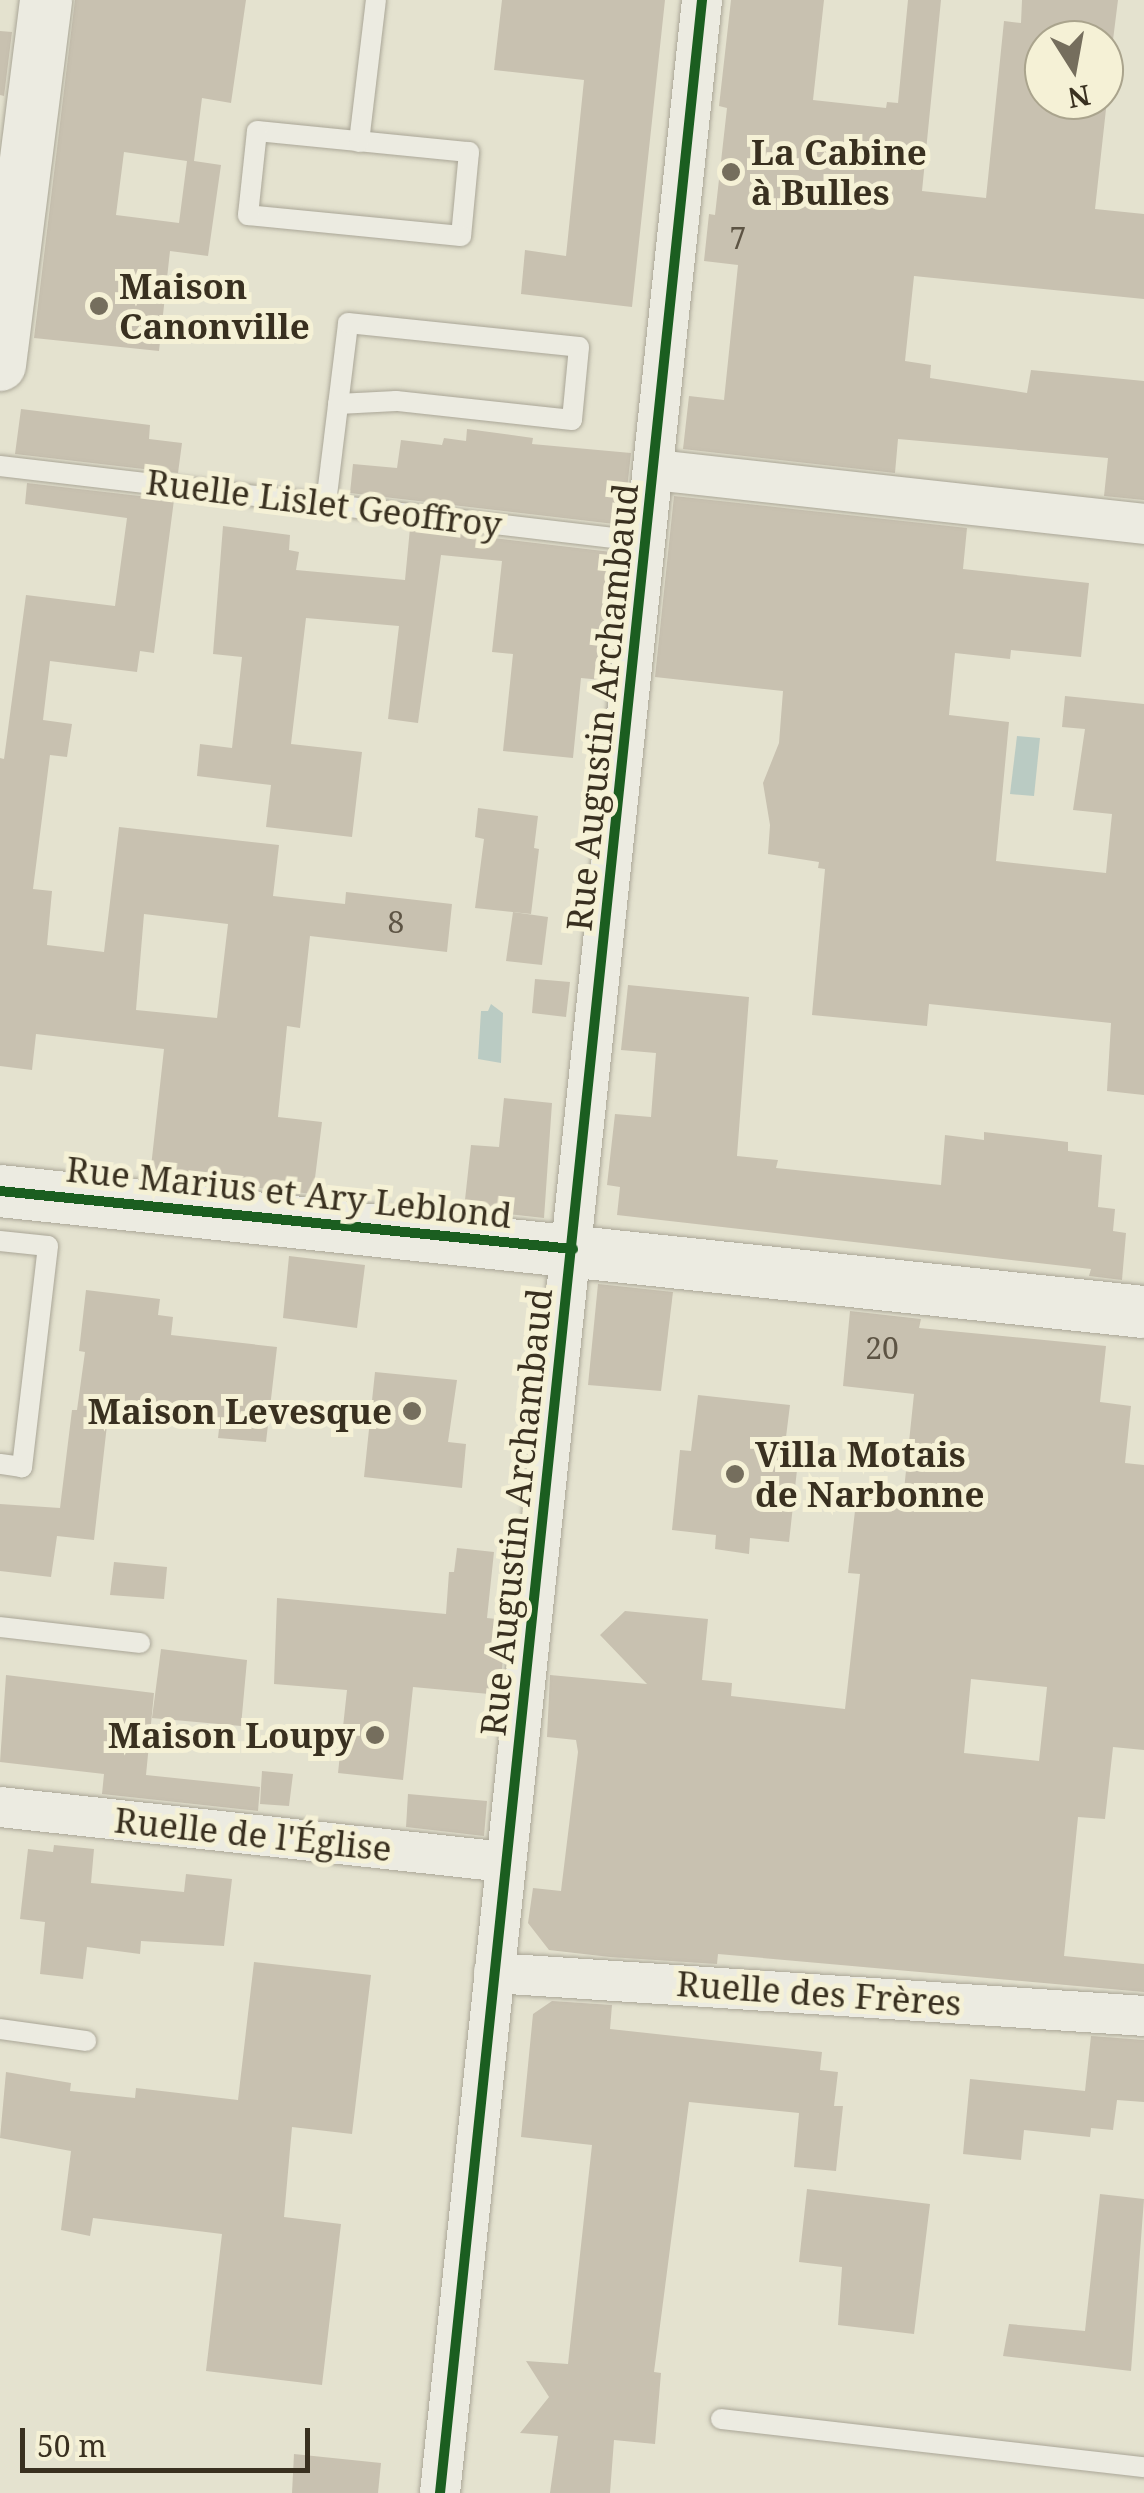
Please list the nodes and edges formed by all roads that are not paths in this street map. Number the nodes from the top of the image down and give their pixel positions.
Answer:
1 (46, 0) edge
2 (376, 0) edge
3 (702, 0) edge
4 (359, 142) junction
5 (0, 365) edge
6 (338, 404) junction
7 (0, 466) edge
8 (655, 470) junction
9 (326, 504) junction
10 (1144, 524) edge
11 (648, 542) junction
12 (0, 1191) edge
13 (51, 1221) junction
14 (0, 1242) edge
15 (573, 1248) junction
16 (1144, 1312) edge
17 (0, 1464) edge
18 (0, 1627) edge
19 (140, 1644) dead end
20 (0, 1807) edge
21 (506, 1862) junction
22 (494, 1973) junction
23 (1144, 2016) edge
24 (0, 2029) edge
25 (86, 2041) dead end
26 (721, 2420) dead end
27 (1144, 2467) edge
28 (440, 2493) edge

1 - 5 street
2 - 4 lane
3 - 8 street, Rue Augustin Archambaud
4 - 4 lane
6 - 6 lane
6 - 9 lane
7 - 9 lane, Ruelle Lislet Geoffroy
8 - 10 street
8 - 11 street, Rue Augustin Archambaud
9 - 11 lane, Ruelle Lislet Geoffroy
11 - 15 street, Rue Augustin Archambaud
12 - 13 street, Rue Marius et Ary Leblond
13 - 14 lane
13 - 15 street, Rue Marius et Ary Leblond
13 - 17 lane
15 - 16 street, Rue Marius et Ary Leblond
15 - 21 street, Rue Augustin Archambaud
18 - 19 lane
20 - 21 street, Ruelle de l'Église
21 - 22 street, Rue Augustin Archambaud
22 - 23 street, Ruelle des Frères
22 - 28 street, Rue Augustin Archambaud
24 - 25 lane
26 - 27 lane

